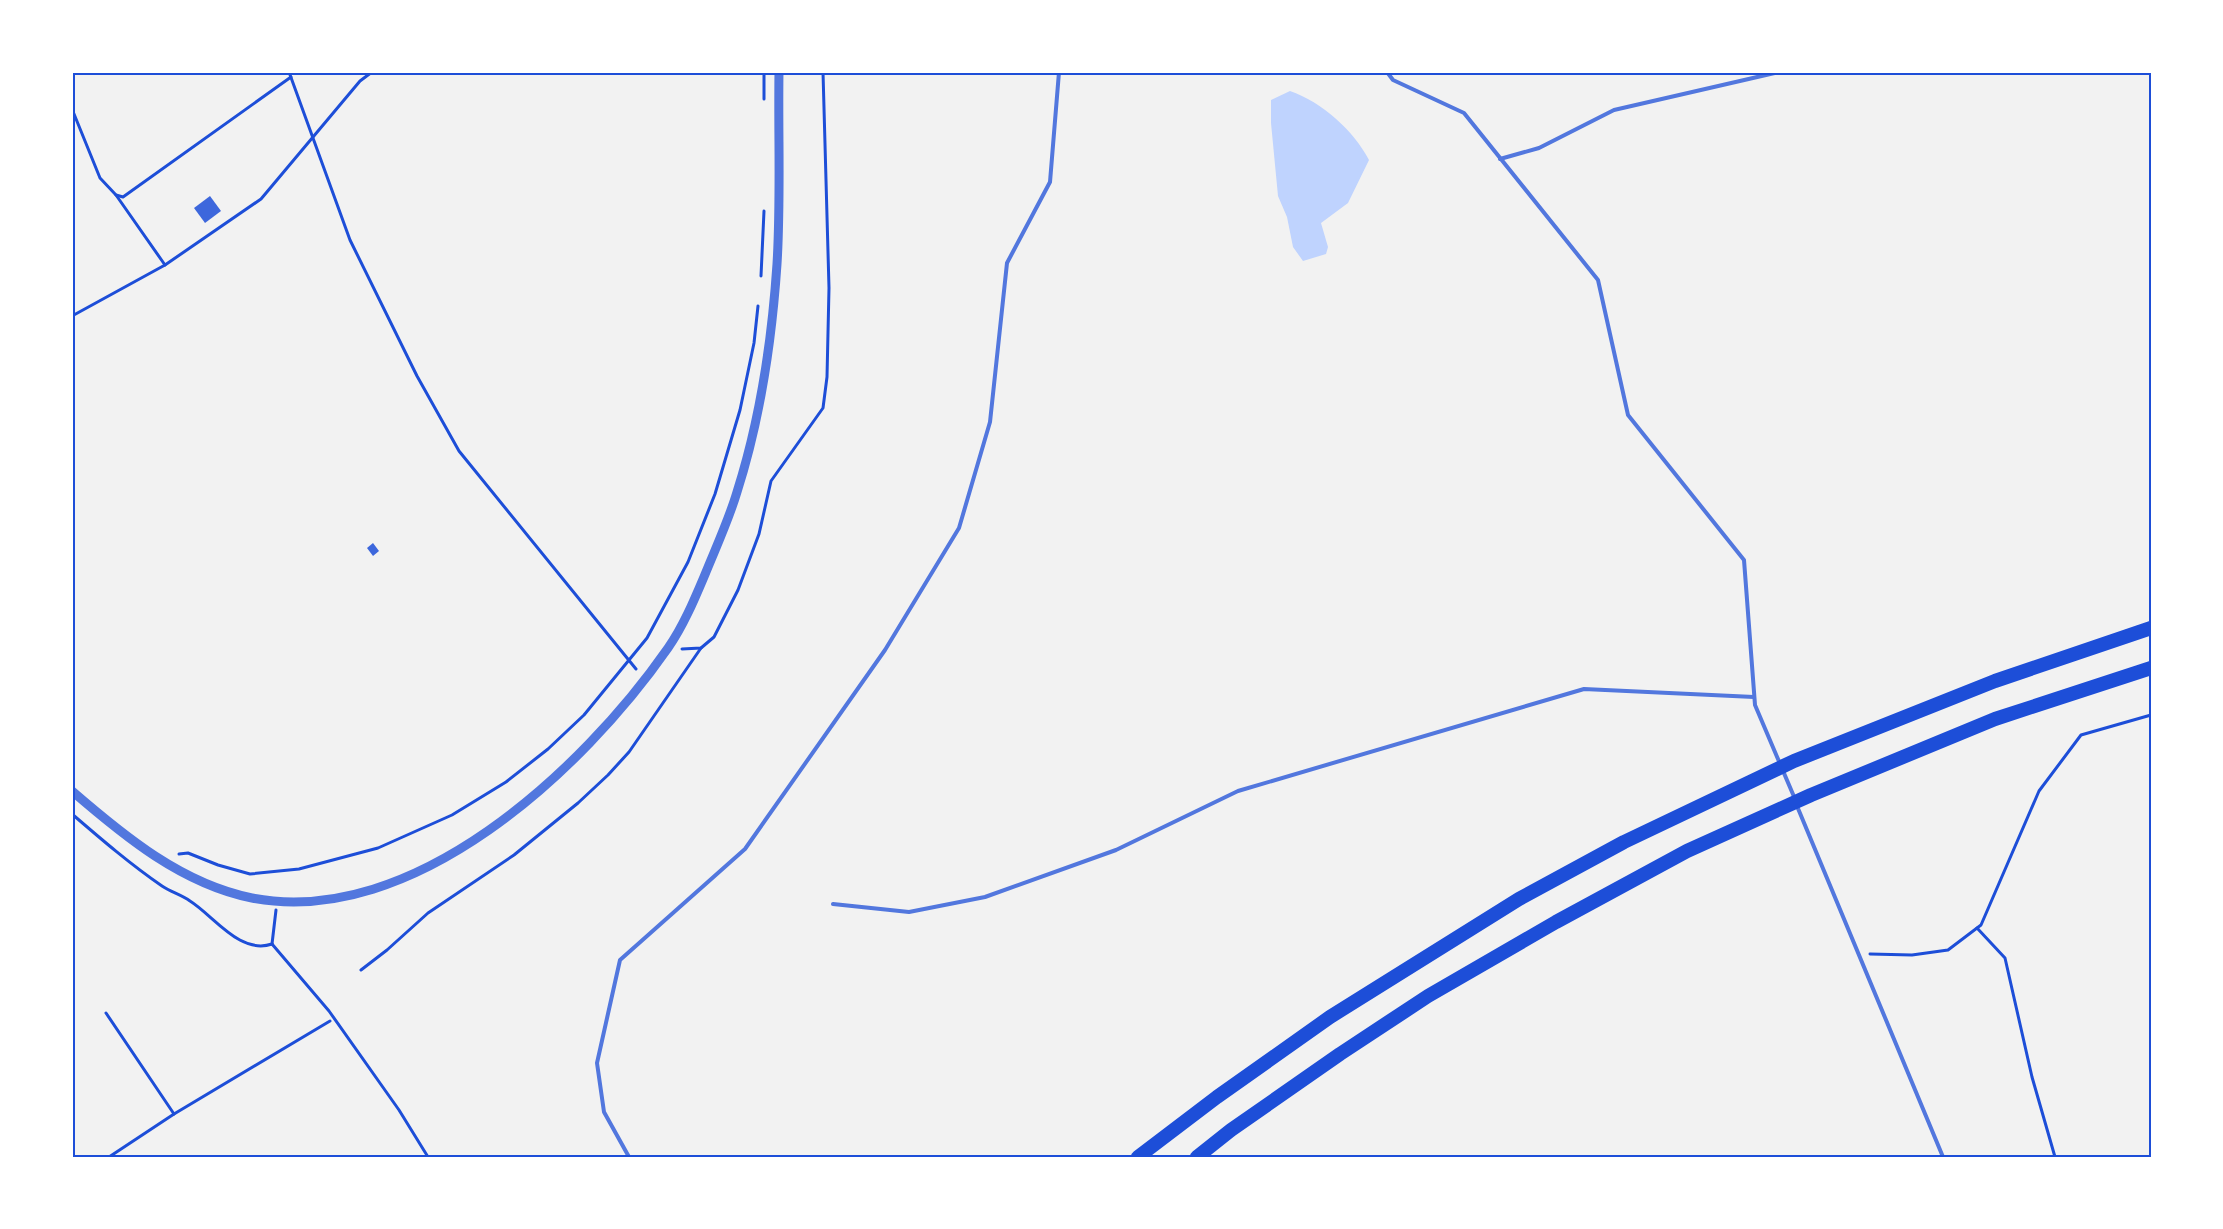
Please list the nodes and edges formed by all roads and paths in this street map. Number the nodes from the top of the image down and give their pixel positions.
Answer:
1 (289, 72) edge
2 (372, 72) edge
3 (764, 72) edge
4 (779, 72) edge
5 (823, 72) edge
6 (1059, 72) edge
7 (1387, 72) edge
8 (1779, 72) edge
9 (291, 77) junction
10 (764, 108) dead end
11 (72, 110) edge
12 (312, 139) junction
13 (1500, 159) junction
14 (116, 195) junction
15 (764, 207) dead end
16 (165, 265) junction
17 (761, 276) dead end
18 (759, 299) dead end
19 (72, 316) edge
20 (2151, 628) edge
21 (647, 638) junction
22 (653, 640) dead end
23 (701, 648) junction
24 (684, 649) dead end
25 (629, 660) junction
26 (2151, 668) edge
27 (1754, 697) junction
28 (2151, 715) edge
29 (72, 790) edge
30 (72, 814) edge
31 (174, 855) dead end
32 (833, 904) dead end
33 (276, 912) dead end
34 (1977, 928) junction
35 (272, 944) junction
36 (1859, 953) junction
37 (361, 970) dead end
38 (106, 1013) dead end
39 (330, 1021) dead end
40 (174, 1114) junction
41 (109, 1157) edge
42 (428, 1157) edge
43 (629, 1157) edge
44 (1138, 1157) edge
45 (1197, 1157) edge
46 (1943, 1157) edge
47 (2055, 1157) edge

1 - 9 path
2 - 12 path
3 - 10 path
4 - 29 street
5 - 23 path
6 - 43 lane
7 - 13 lane
8 - 13 lane
9 - 12 path
9 - 14 path
11 - 14 path
12 - 16 path
12 - 25 path
13 - 27 lane
14 - 16 path
15 - 17 path
16 - 19 path
18 - 21 path
20 - 44 highway
21 - 22 path
21 - 25 path
23 - 24 path
23 - 37 path
25 - 31 path
26 - 45 highway
27 - 32 lane
27 - 36 lane
28 - 34 path
30 - 35 path
33 - 35 path
34 - 36 path
34 - 47 path
35 - 42 path
36 - 46 lane
38 - 40 path
39 - 40 path
40 - 41 path

